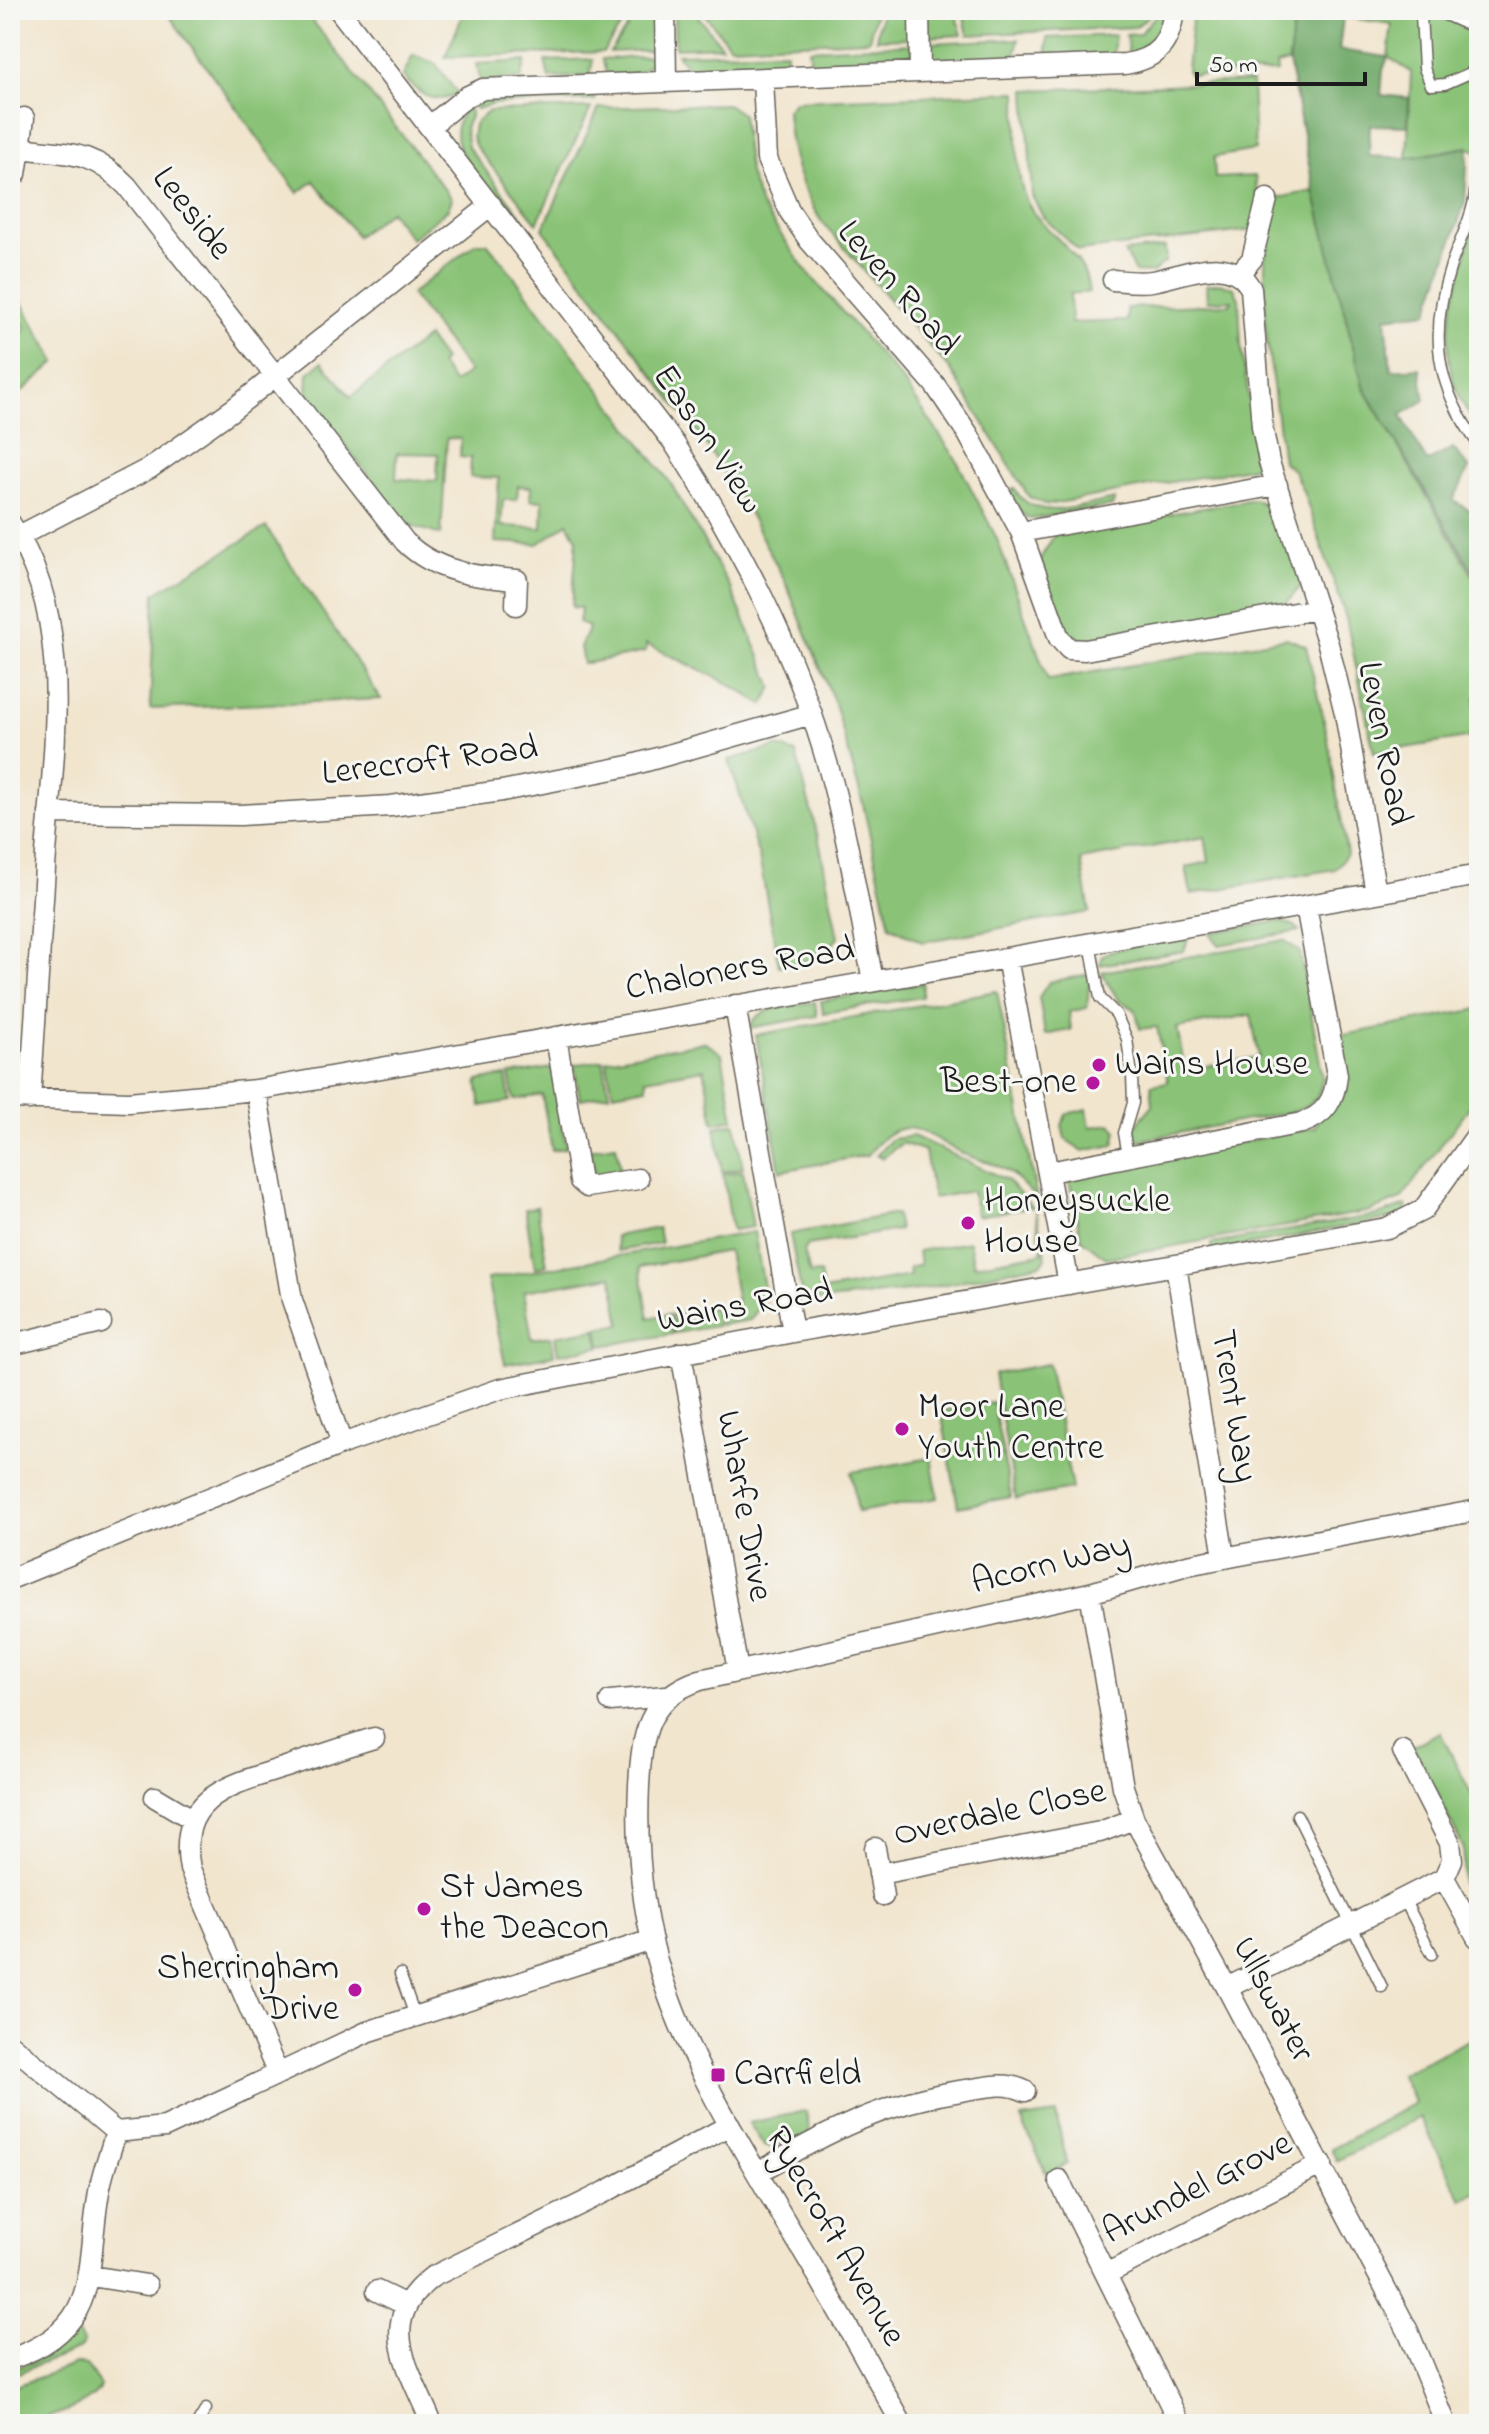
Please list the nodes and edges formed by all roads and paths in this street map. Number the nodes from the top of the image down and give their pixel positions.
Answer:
1 (339, 10) edge
2 (665, 10) edge
3 (919, 10) edge
4 (1174, 10) edge
5 (1432, 10) edge
6 (1479, 30) edge
7 (1479, 69) edge
8 (920, 72) junction
9 (763, 79) junction
10 (666, 81) junction
11 (24, 118) dead end
12 (430, 126) junction
13 (1479, 145) edge
14 (20, 148) junction
15 (16, 174) dead end
16 (1267, 199) dead end
17 (491, 205) junction
18 (1239, 274) junction
19 (1113, 280) dead end
20 (274, 376) junction
21 (1479, 445) edge
22 (1277, 485) junction
23 (15, 529) edge
24 (1021, 532) junction
25 (516, 605) dead end
26 (1317, 609) junction
27 (812, 714) junction
28 (49, 813) junction
29 (1479, 876) edge
30 (1376, 893) junction
31 (1306, 906) junction
32 (1090, 943) junction
33 (1007, 958) junction
34 (873, 981) junction
35 (735, 1005) junction
36 (556, 1037) junction
37 (256, 1090) junction
38 (20, 1099) edge
39 (1479, 1132) edge
40 (1128, 1156) junction
41 (1049, 1172) junction
42 (638, 1179) dead end
43 (1176, 1266) junction
44 (1069, 1284) junction
45 (101, 1323) dead end
46 (793, 1332) junction
47 (10, 1345) edge
48 (681, 1353) junction
49 (342, 1444) junction
50 (1479, 1510) edge
51 (1224, 1557) junction
52 (10, 1579) edge
53 (1090, 1593) junction
54 (738, 1671) junction
55 (666, 1696) junction
56 (610, 1701) dead end
57 (374, 1738) dead end
58 (1403, 1751) dead end
59 (155, 1797) dead end
60 (1297, 1815) dead end
61 (192, 1819) junction
62 (1134, 1819) junction
63 (875, 1848) dead end
64 (879, 1874) junction
65 (1444, 1878) junction
66 (883, 1896) dead end
67 (1404, 1899) junction
68 (1351, 1927) junction
69 (1477, 1937) dead end
70 (652, 1940) junction
71 (1432, 1954) dead end
72 (400, 1974) dead end
73 (1382, 1987) dead end
74 (1227, 1988) junction
75 (415, 2016) junction
76 (10, 2044) edge
77 (277, 2072) junction
78 (1025, 2091) dead end
79 (730, 2125) junction
80 (116, 2132) junction
81 (1322, 2164) junction
82 (757, 2173) junction
83 (1059, 2180) dead end
84 (1106, 2274) junction
85 (91, 2276) junction
86 (147, 2285) dead end
87 (377, 2291) dead end
88 (404, 2304) junction
89 (10, 2359) edge
90 (206, 2409) dead end
91 (197, 2424) edge
92 (432, 2424) edge
93 (902, 2424) edge
94 (1180, 2424) edge
95 (1446, 2424) edge

1 - 12 street, Eason View
2 - 10 street
3 - 8 street
4 - 8 street
5 - 6 lane
5 - 7 lane
8 - 9 street
9 - 10 street
9 - 24 street, Leven Road
10 - 12 street
11 - 14 street
12 - 17 street, Eason View
13 - 21 lane
14 - 15 street
14 - 20 street, Leeside
16 - 18 street
17 - 20 street
17 - 27 street, Eason View
18 - 19 street
18 - 22 street, Leven Road
20 - 23 street
20 - 25 street, Leeside
22 - 24 street
22 - 26 street, Leven Road
23 - 28 street
24 - 26 street, Leven Road
26 - 30 street, Leven Road
27 - 28 street, Lerecroft Road
27 - 34 street, Eason View
28 - 38 street
29 - 30 street, Chaloners Road
30 - 31 street, Chaloners Road
31 - 32 street, Chaloners Road
31 - 40 street
32 - 33 street, Chaloners Road
32 - 40 lane
33 - 34 street, Chaloners Road
33 - 41 street
34 - 35 street, Chaloners Road
35 - 36 street, Chaloners Road
35 - 46 street
36 - 37 street, Chaloners Road
36 - 42 street
37 - 38 street, Chaloners Road
37 - 49 street
39 - 43 street, Wains Road
40 - 41 street
41 - 44 street
43 - 44 street, Wains Road
43 - 51 street, Trent Way
44 - 46 street, Wains Road
45 - 47 street
46 - 48 street, Wains Road
48 - 49 street, Wains Road
48 - 54 street, Wharfe Drive
49 - 52 street, Wains Road
50 - 51 street, Acorn Way
51 - 53 street, Acorn Way
53 - 54 street, Acorn Way
53 - 62 street, Ullswater
54 - 55 street, Acorn Way
55 - 56 street
55 - 70 street, Ryecroft Avenue
57 - 61 street
58 - 65 street
59 - 61 street
60 - 68 lane
61 - 77 street
62 - 64 street, Overdale Close
62 - 74 street, Ullswater
63 - 64 street, Overdale Close
64 - 66 street, Overdale Close
65 - 67 street
65 - 69 street
67 - 68 street
67 - 71 lane
68 - 73 lane
68 - 74 street
70 - 75 street
70 - 79 street, Ryecroft Avenue
72 - 75 lane
74 - 81 street, Ullswater
75 - 77 street
76 - 80 street
77 - 80 street
78 - 82 street
79 - 82 street, Ryecroft Avenue
79 - 88 street
80 - 85 street
81 - 84 street, Arundel Grove
81 - 95 street, Ullswater
82 - 93 street, Ryecroft Avenue
83 - 84 street, Arundel Grove
84 - 94 street, Arundel Grove
85 - 86 street
85 - 89 street
87 - 88 street
88 - 92 street
90 - 91 lane

